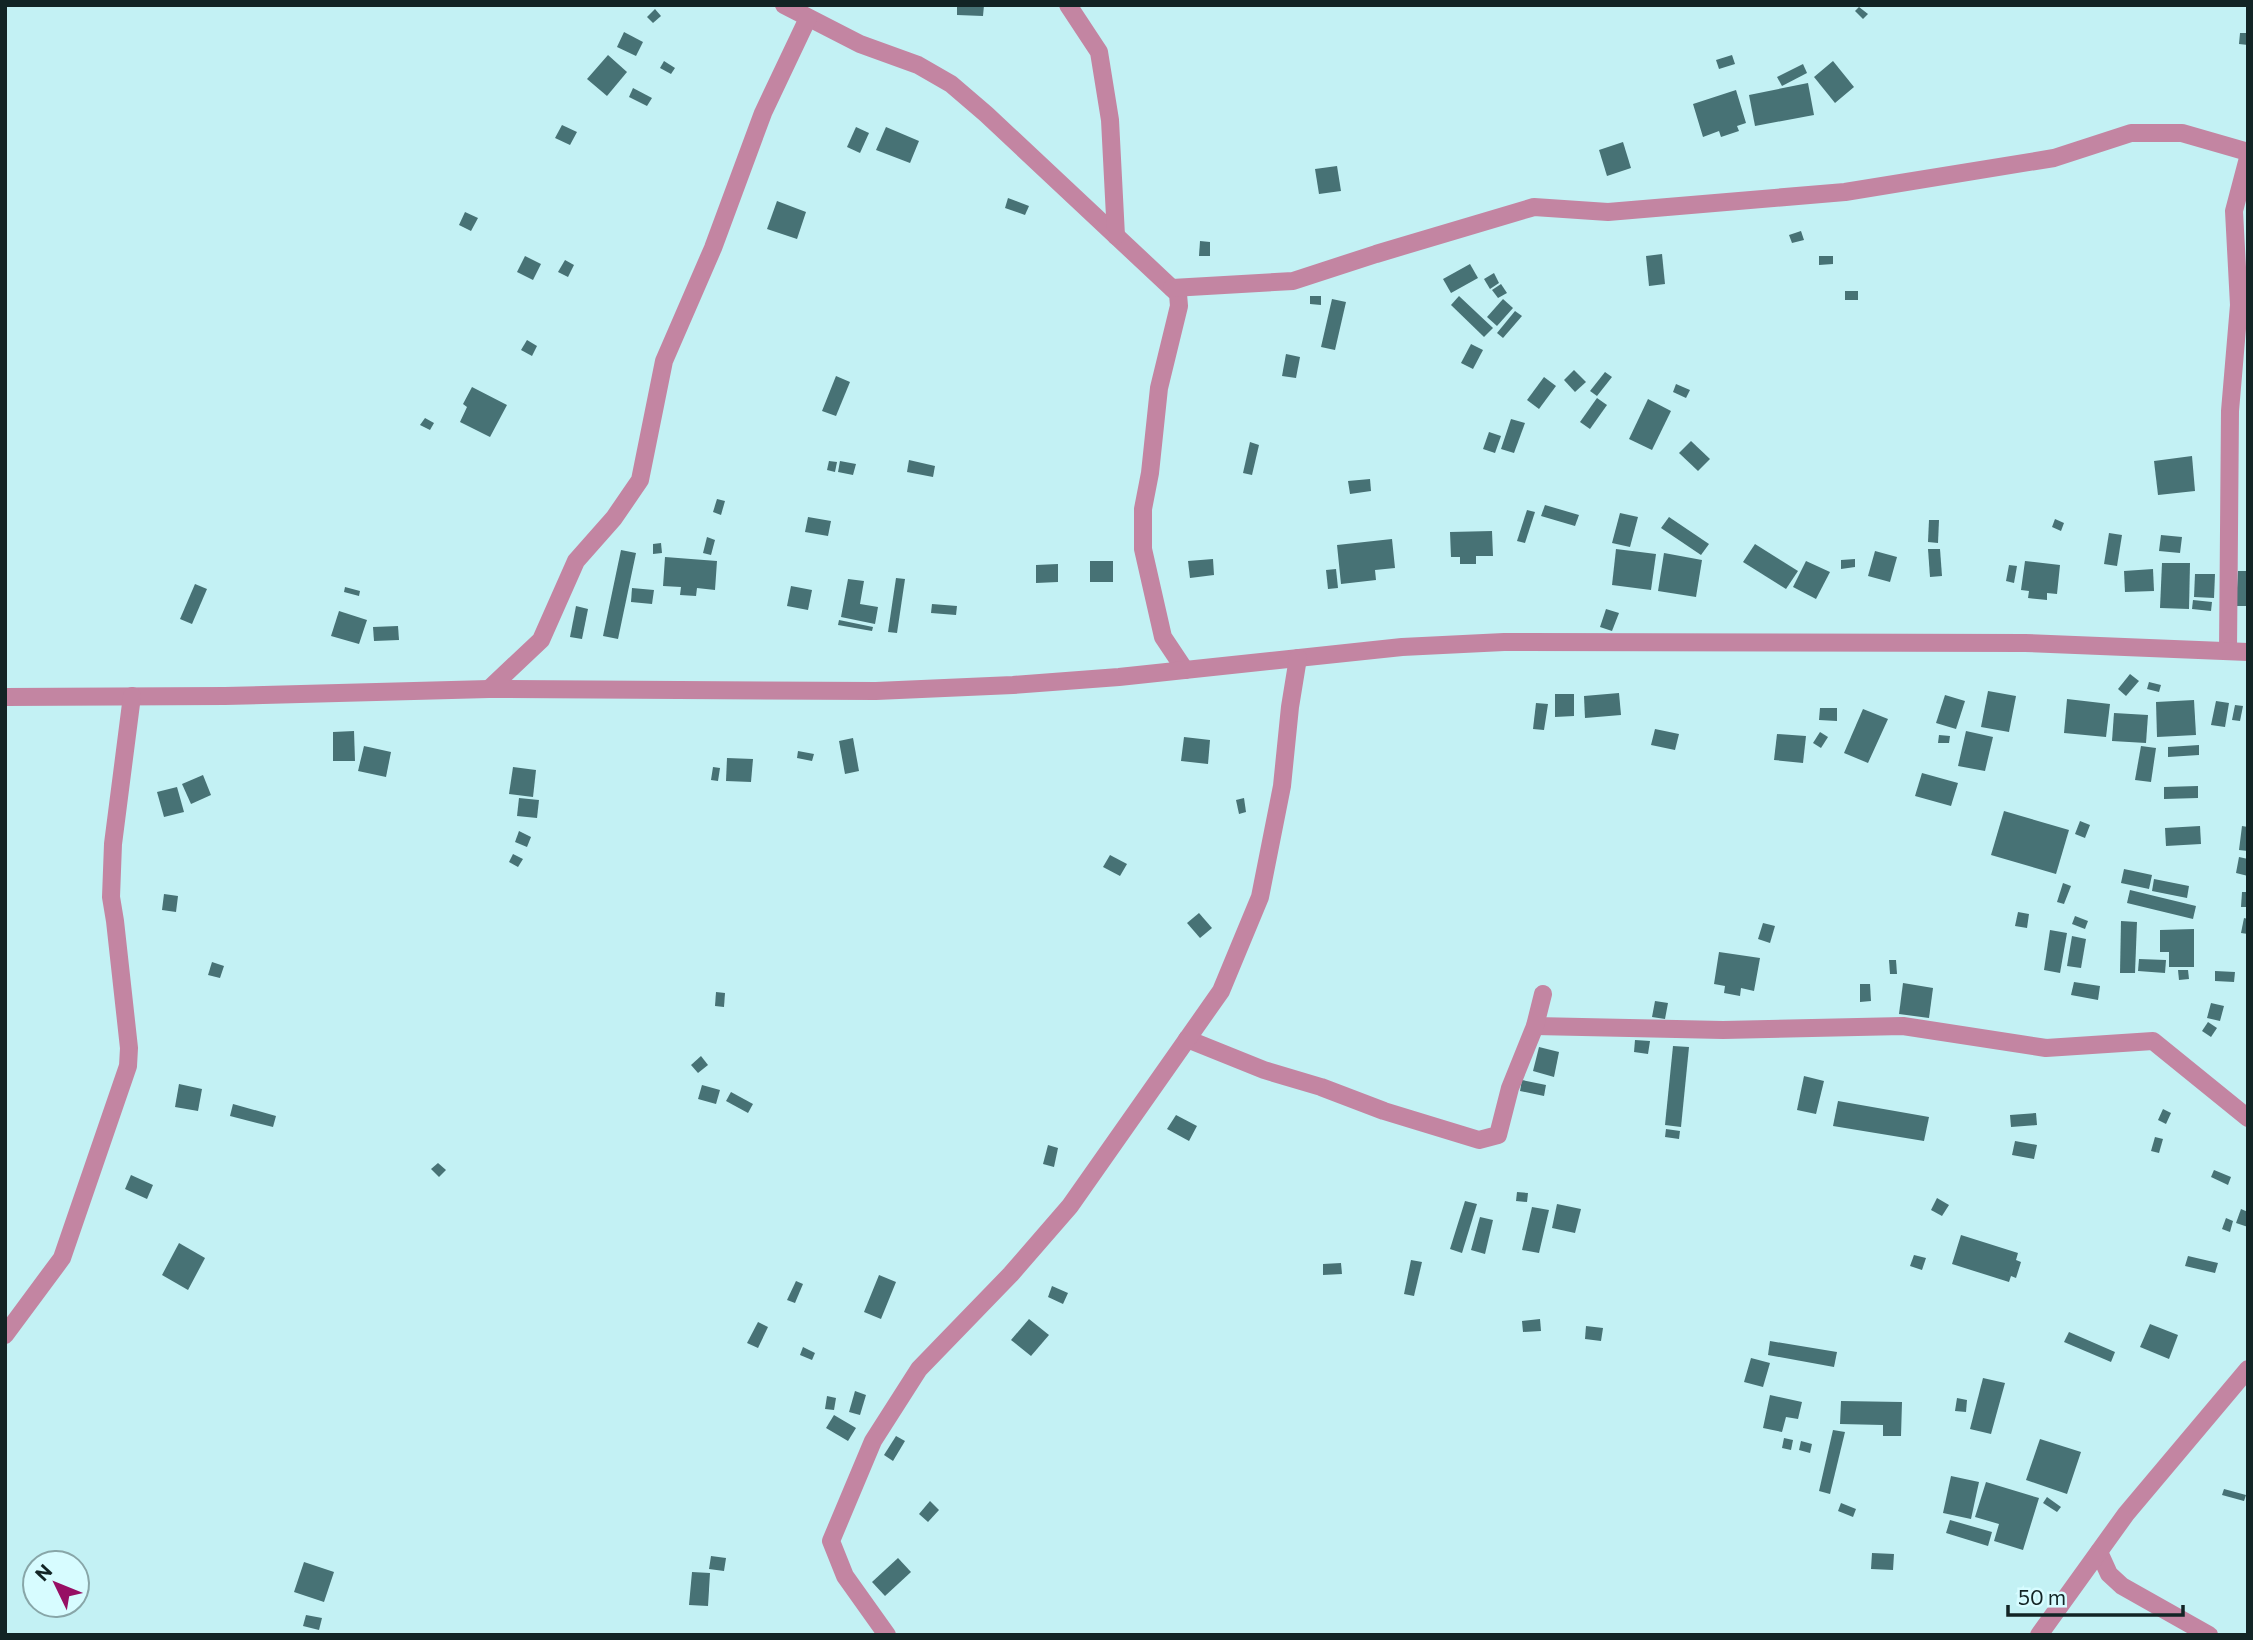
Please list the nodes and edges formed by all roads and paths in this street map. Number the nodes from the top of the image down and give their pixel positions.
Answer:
1 (784, 5) edge
2 (1068, 5) edge
3 (808, 18) junction
4 (2248, 152) edge
5 (2248, 158) edge
6 (1116, 236) junction
7 (1172, 288) junction
8 (2228, 651) junction
9 (2248, 652) edge
10 (1298, 658) junction
11 (1185, 670) junction
12 (489, 689) junction
13 (132, 696) junction
14 (5, 697) edge
15 (1542, 994) dead end
16 (1535, 1026) junction
17 (1187, 1040) junction
18 (2248, 1118) edge
19 (5, 1335) edge
20 (2248, 1369) edge
21 (2099, 1552) junction
22 (887, 1635) edge
23 (2039, 1635) edge
24 (2209, 1635) edge

1 - 3 street
2 - 6 street
3 - 6 street
3 - 12 street
4 - 7 street
5 - 8 street
6 - 7 street
7 - 11 street
8 - 9 street
8 - 10 street
10 - 11 street
10 - 17 street
11 - 12 street
12 - 13 street
13 - 14 street
13 - 19 street
15 - 16 street
16 - 17 street
16 - 18 street
17 - 22 street
20 - 21 street
21 - 23 street
21 - 24 street

